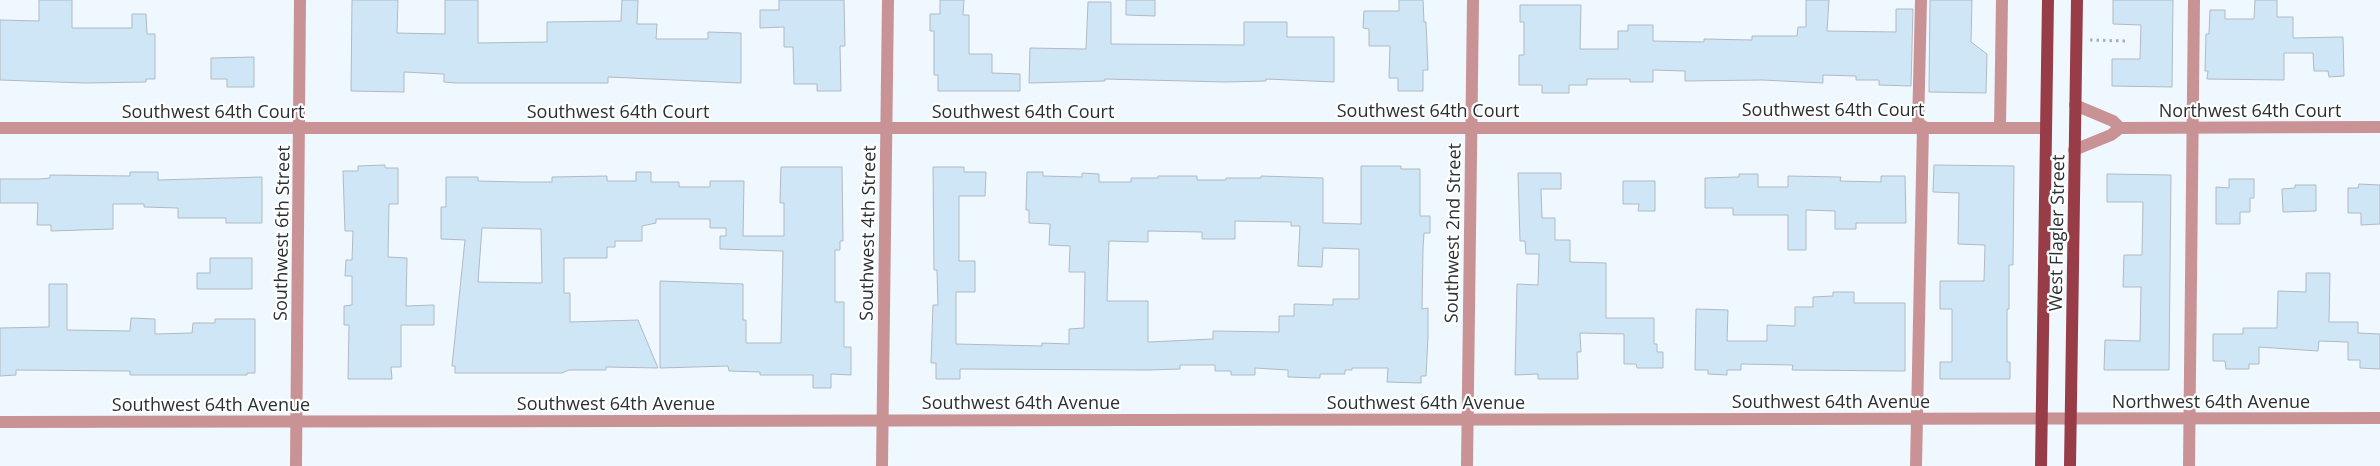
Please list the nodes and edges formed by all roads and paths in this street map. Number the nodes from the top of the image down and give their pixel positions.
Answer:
1 (300, 0) edge
2 (888, 0) edge
3 (1473, 0) edge
4 (1921, 0) edge
5 (2002, 0) edge
6 (2048, 0) edge
7 (2077, 0) edge
8 (2194, 0) edge
9 (2089, 40) dead end
10 (2125, 41) dead end
11 (2075, 105) junction
12 (1920, 126) junction
13 (1470, 127) junction
14 (2000, 127) junction
15 (2192, 127) junction
16 (2380, 127) edge
17 (0, 128) edge
18 (299, 128) junction
19 (886, 128) junction
20 (2046, 128) junction
21 (2120, 128) junction
22 (2074, 150) junction
23 (1916, 418) junction
24 (2042, 418) junction
25 (2070, 418) junction
26 (2190, 418) junction
27 (2380, 418) edge
28 (882, 420) junction
29 (1468, 420) junction
30 (297, 421) junction
31 (0, 422) edge
32 (296, 466) edge
33 (882, 466) edge
34 (1467, 466) edge
35 (1916, 466) edge
36 (2041, 466) edge
37 (2070, 466) edge
38 (2189, 466) edge

1 - 18 street, Southwest 6th Street
2 - 19 street, Southwest 4th Street
3 - 13 street, Southwest 2nd Street
4 - 12 street
5 - 14 street
6 - 20 main road, West Flagler Street
7 - 11 main road, West Flagler Street
8 - 15 street
9 - 10 path
11 - 21 street
11 - 22 main road, West Flagler Street
12 - 13 street, Southwest 64th Court
12 - 14 street, Southwest 64th Court
12 - 23 street
13 - 19 street, Southwest 64th Court
13 - 29 street, Southwest 2nd Street
14 - 20 street, Southwest 64th Court
15 - 16 street, Northwest 64th Court
15 - 21 street, Northwest 64th Court
15 - 26 street
17 - 18 street, Southwest 64th Court
18 - 19 street, Southwest 64th Court
18 - 30 street, Southwest 6th Street
19 - 28 street, Southwest 4th Street
20 - 24 main road, West Flagler Street
21 - 22 street, Northwest 64th Court
22 - 25 main road, West Flagler Street
23 - 24 street, Southwest 64th Avenue
23 - 29 street, Southwest 64th Avenue
23 - 35 street
24 - 25 street, Northwest 64th Avenue
24 - 36 main road, West Flagler Street
25 - 26 street, Northwest 64th Avenue
25 - 37 main road, West Flagler Street
26 - 27 street, Northwest 64th Avenue
26 - 38 street
28 - 29 street, Southwest 64th Avenue
28 - 30 street, Southwest 64th Avenue
28 - 33 street, Southwest 4th Street
29 - 34 street, Southwest 2nd Street
30 - 31 street, Southwest 64th Avenue
30 - 32 street, Southwest 6th Street

